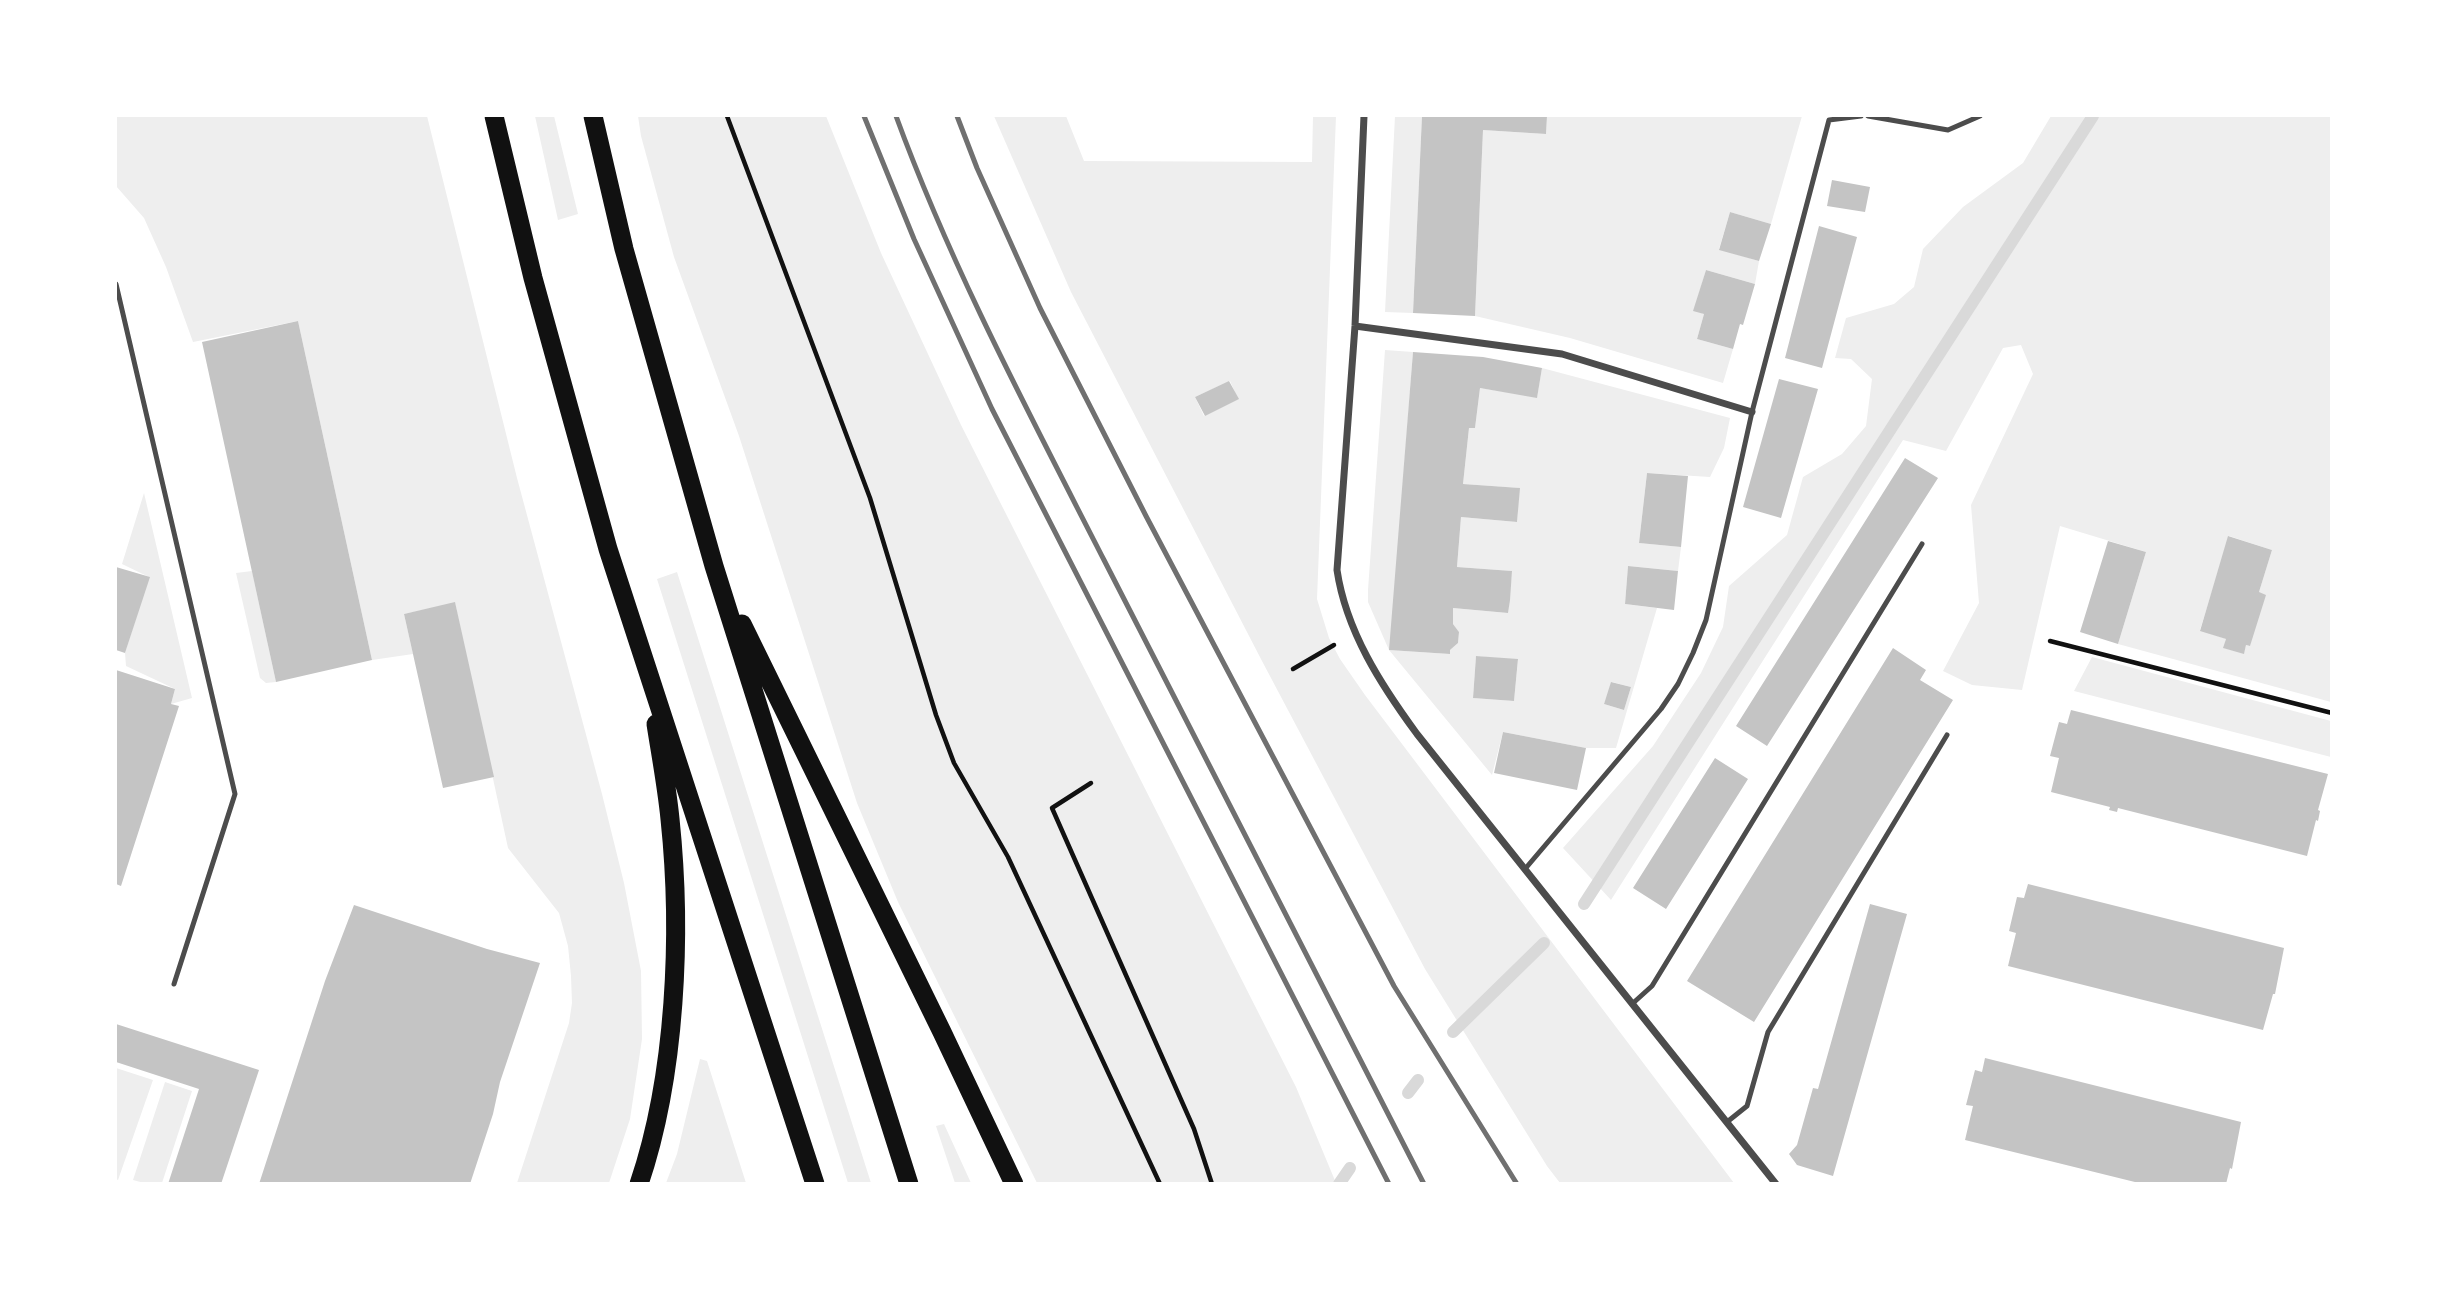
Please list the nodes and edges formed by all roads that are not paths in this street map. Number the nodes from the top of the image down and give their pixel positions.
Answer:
1 (494, 116) edge
2 (593, 116) edge
3 (1364, 116) edge
4 (1861, 116) edge
5 (1868, 116) edge
6 (1980, 116) edge
7 (116, 284) edge
8 (1356, 326) junction
9 (1752, 412) junction
10 (1922, 544) dead end
11 (714, 566) junction
12 (648, 668) junction
13 (1947, 735) dead end
14 (1525, 869) junction
15 (174, 984) dead end
16 (1632, 1004) junction
17 (1727, 1122) junction
18 (639, 1184) edge
19 (815, 1184) edge
20 (909, 1184) edge
21 (1014, 1184) edge
22 (1776, 1184) edge

1 - 12 highway
2 - 11 highway
3 - 8 street
4 - 9 lane
5 - 6 lane
7 - 15 lane
8 - 9 street
8 - 14 street
9 - 14 lane
10 - 16 lane
11 - 20 highway
11 - 21 highway
12 - 18 highway
12 - 19 highway
13 - 17 lane
14 - 16 street
16 - 17 street
17 - 22 street

